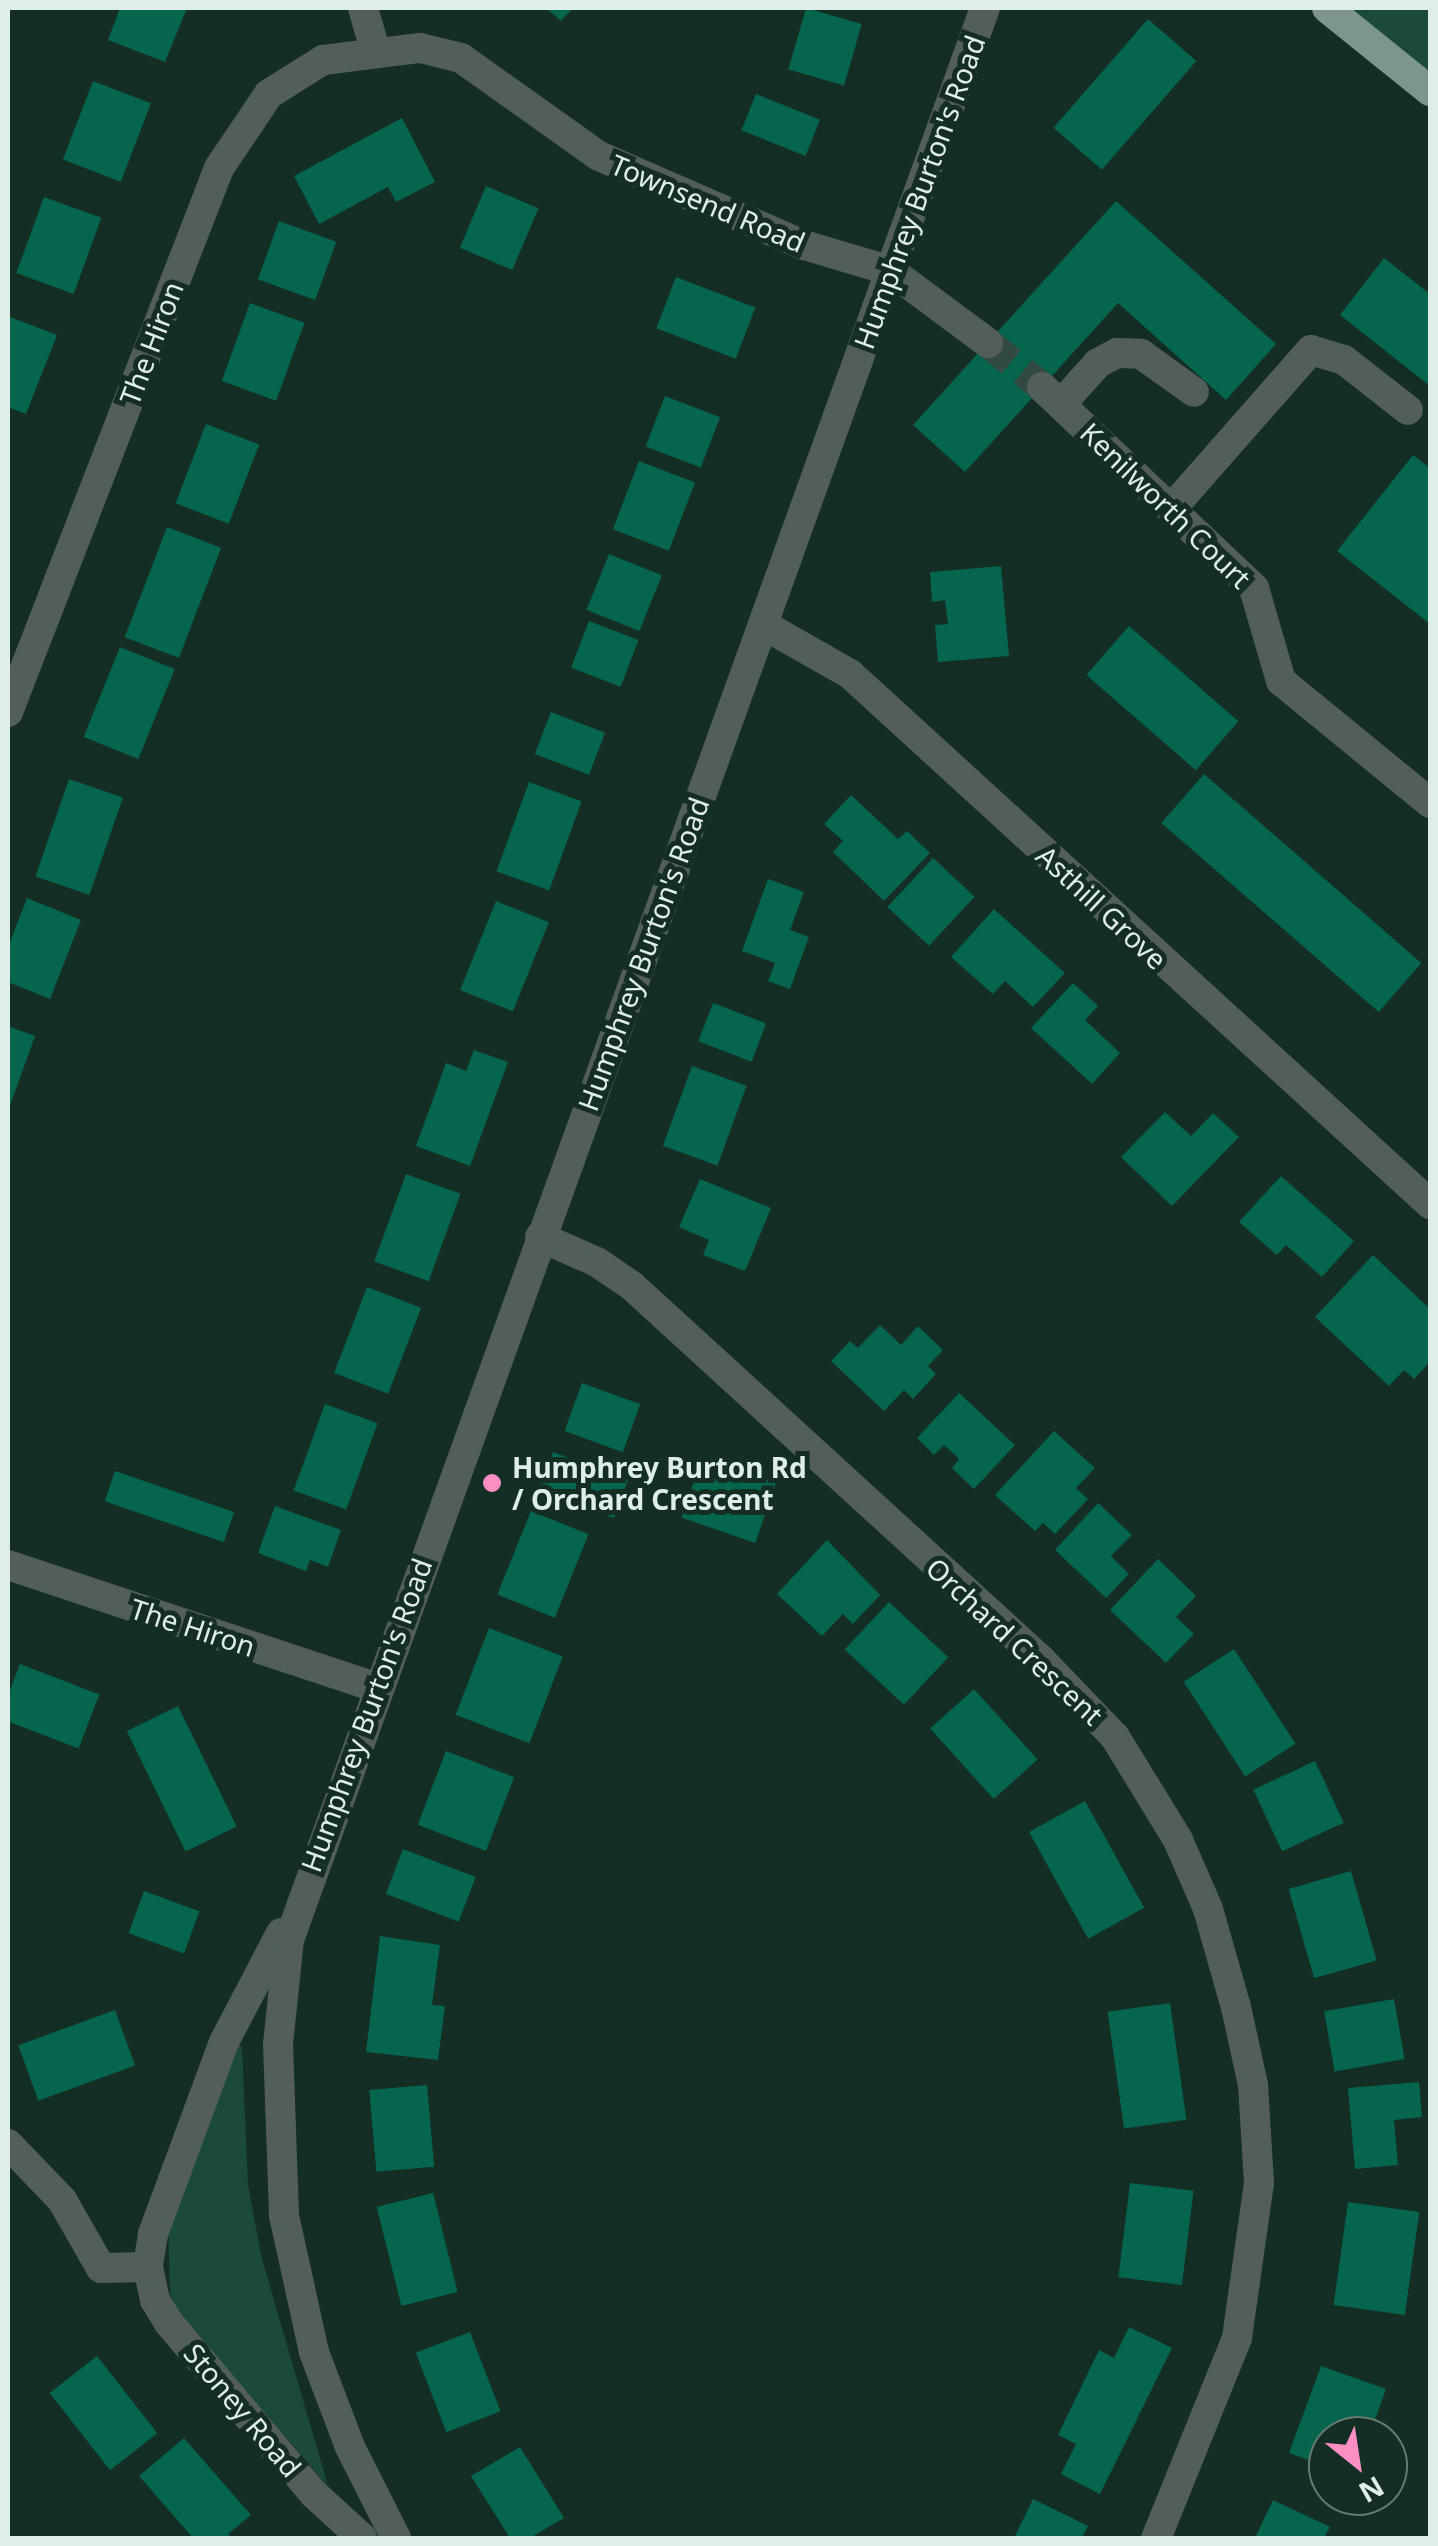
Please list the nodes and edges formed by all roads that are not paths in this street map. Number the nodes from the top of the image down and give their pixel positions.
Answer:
1 (363, 8) edge
2 (985, 8) edge
3 (1327, 8) edge
4 (376, 54) junction
5 (1430, 90) edge
6 (891, 271) junction
7 (988, 343) tunnel mouth
8 (1194, 392) dead end
9 (1408, 410) dead end
10 (1173, 507) junction
11 (764, 625) junction
12 (8, 712) edge
13 (1430, 803) edge
14 (1430, 1204) edge
15 (540, 1236) junction
16 (8, 1565) edge
17 (378, 1688) junction
18 (299, 1899) junction
19 (8, 2144) edge
20 (148, 2267) junction
21 (362, 2538) edge
22 (396, 2538) edge
23 (1156, 2538) edge

1 - 4 street
2 - 6 street, Humphrey Burton's Road
3 - 5 main road
4 - 6 street, Townsend Road
4 - 12 street, The Hiron
6 - 7 street
6 - 11 street, Humphrey Burton's Road
8 - 10 street, Kenilworth Court
9 - 10 street
10 - 13 street, Kenilworth Court
11 - 14 street, Asthill Grove
11 - 15 street, Humphrey Burton's Road
15 - 17 street, Humphrey Burton's Road
15 - 23 street, Orchard Crescent
16 - 17 street, The Hiron
17 - 18 street, Humphrey Burton's Road
18 - 20 street, Humphrey Burton's Road
18 - 22 street, Humphrey Burton's Road
19 - 20 street
20 - 21 street, Stoney Road

